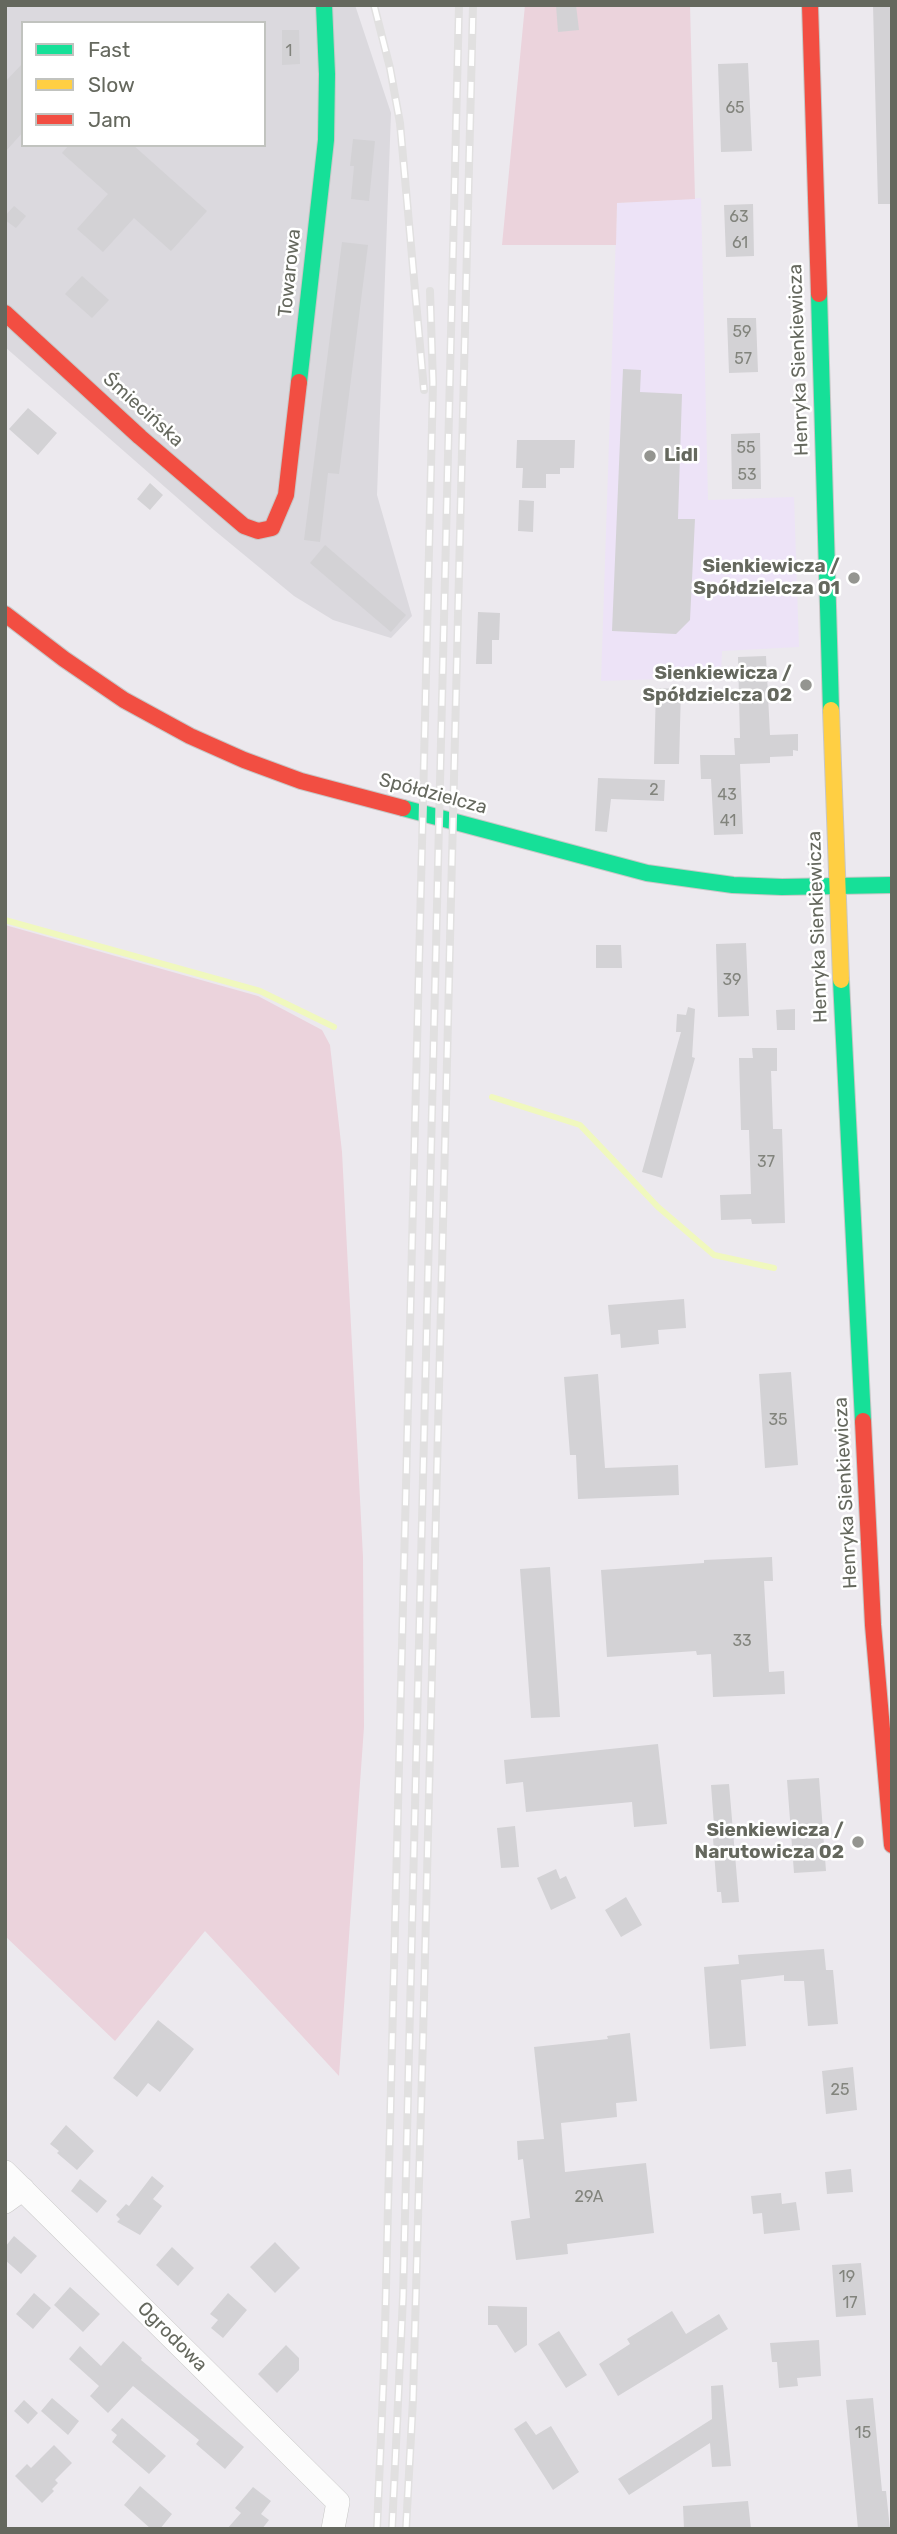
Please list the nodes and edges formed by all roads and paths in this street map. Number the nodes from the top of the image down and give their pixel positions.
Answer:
1 (324, 5) edge
2 (810, 5) edge
3 (5, 313) edge
4 (258, 531) joint
5 (5, 614) edge
6 (892, 885) edge
7 (836, 886) junction
8 (883, 1623) edge
9 (892, 1845) edge
10 (5, 2172) edge
11 (14, 2196) edge
12 (334, 2529) edge

1 - 4 street, Towarowa
2 - 7 street, Henryka Sienkiewicza
3 - 4 street, Śmiecińska
5 - 7 street, Spółdzielcza
6 - 7 street, Spółdzielcza
7 - 8 street, Henryka Sienkiewicza
8 - 9 street, Henryka Sienkiewicza
10 - 11 street, Ogrodowa
11 - 12 street, Ogrodowa

